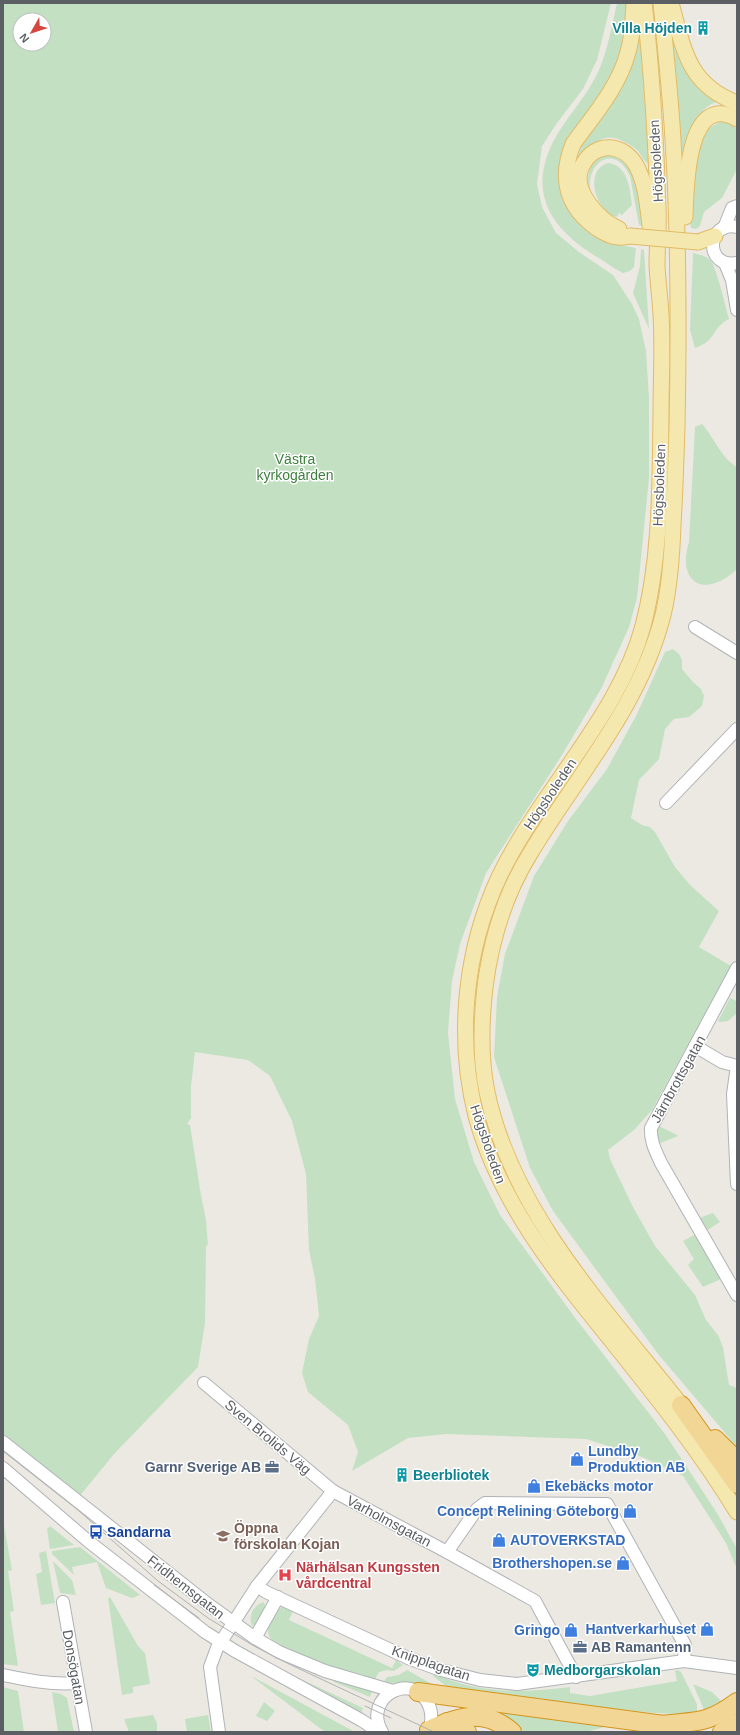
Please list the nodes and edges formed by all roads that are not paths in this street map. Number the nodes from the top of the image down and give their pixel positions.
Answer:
1 (634, 3) edge
2 (644, 3) edge
3 (661, 3) edge
4 (671, 3) edge
5 (737, 103) edge
6 (737, 119) edge
7 (737, 206) edge
8 (737, 227) edge
9 (630, 236) junction
10 (677, 236) junction
11 (717, 238) junction
12 (733, 263) edge
13 (657, 268) junction
14 (737, 310) edge
15 (694, 628) dead end
16 (737, 653) edge
17 (737, 729) edge
18 (666, 803) dead end
19 (737, 968) edge
20 (695, 1046) junction
21 (737, 1066) edge
22 (736, 1142) edge
23 (737, 1184) edge
24 (737, 1295) edge
25 (204, 1383) dead end
26 (681, 1405) junction
27 (3, 1442) edge
28 (737, 1461) edge
29 (3, 1468) edge
30 (737, 1484) edge
31 (332, 1491) junction
32 (737, 1512) edge
33 (447, 1552) junction
34 (257, 1586) junction
35 (278, 1597) junction
36 (63, 1602) dead end
37 (232, 1622) junction
38 (255, 1638) junction
39 (220, 1642) junction
40 (684, 1662) junction
41 (737, 1668) edge
42 (3, 1675) edge
43 (576, 1677) junction
44 (76, 1683) junction
45 (393, 1691) junction
46 (418, 1692) junction
47 (737, 1702) edge
48 (447, 1722) junction
49 (737, 1723) edge
50 (664, 1725) junction
51 (429, 1731) edge
52 (86, 1732) edge
53 (219, 1732) edge
54 (379, 1732) edge
55 (382, 1732) edge
56 (467, 1732) edge
57 (512, 1732) edge
58 (621, 1732) edge
59 (722, 1732) edge

1 - 9 main road
2 - 13 main road, Högsboleden
3 - 10 main road, Högsboleden
4 - 5 main road
6 - 10 main road
7 - 11 street
8 - 11 street
9 - 11 main road, bridge
9 - 13 main road
10 - 26 main road, Högsboleden
11 - 12 street
12 - 14 street
13 - 32 main road, Högsboleden
15 - 16 street
17 - 18 street
19 - 20 street, Järnbrottsgatan
20 - 21 street
20 - 24 street, Järnbrottsgatan
21 - 22 street
22 - 23 street
25 - 31 street, Sven Brolids Väg
26 - 28 highway
26 - 30 highway
27 - 37 street, Fridhemsgatan
29 - 39 street, Fridhemsgatan
31 - 33 street, Varholmsgatan
31 - 34 street, Varholmsgatan
33 - 40 street
33 - 43 street, Varholmsgatan
34 - 35 street, Knipplagatan
34 - 37 street, Varholmsgatan
35 - 38 street
35 - 43 street, Knipplagatan
36 - 44 street, Donsögatan
37 - 38 street, Fridhemsgatan
37 - 39 street, Varholmsgatan
38 - 45 street, Fridhemsgatan
39 - 53 street, Varholmsgatan
39 - 54 street, Fridhemsgatan
40 - 41 street, Knipplagatan
40 - 43 street, Knipplagatan
42 - 44 street
44 - 52 street, Donsögatan
45 - 46 street, Fridhemsgatan
45 - 55 street
46 - 50 highway
46 - 51 street
47 - 50 highway
48 - 51 highway
48 - 56 highway
48 - 57 highway
49 - 59 highway
50 - 58 highway

